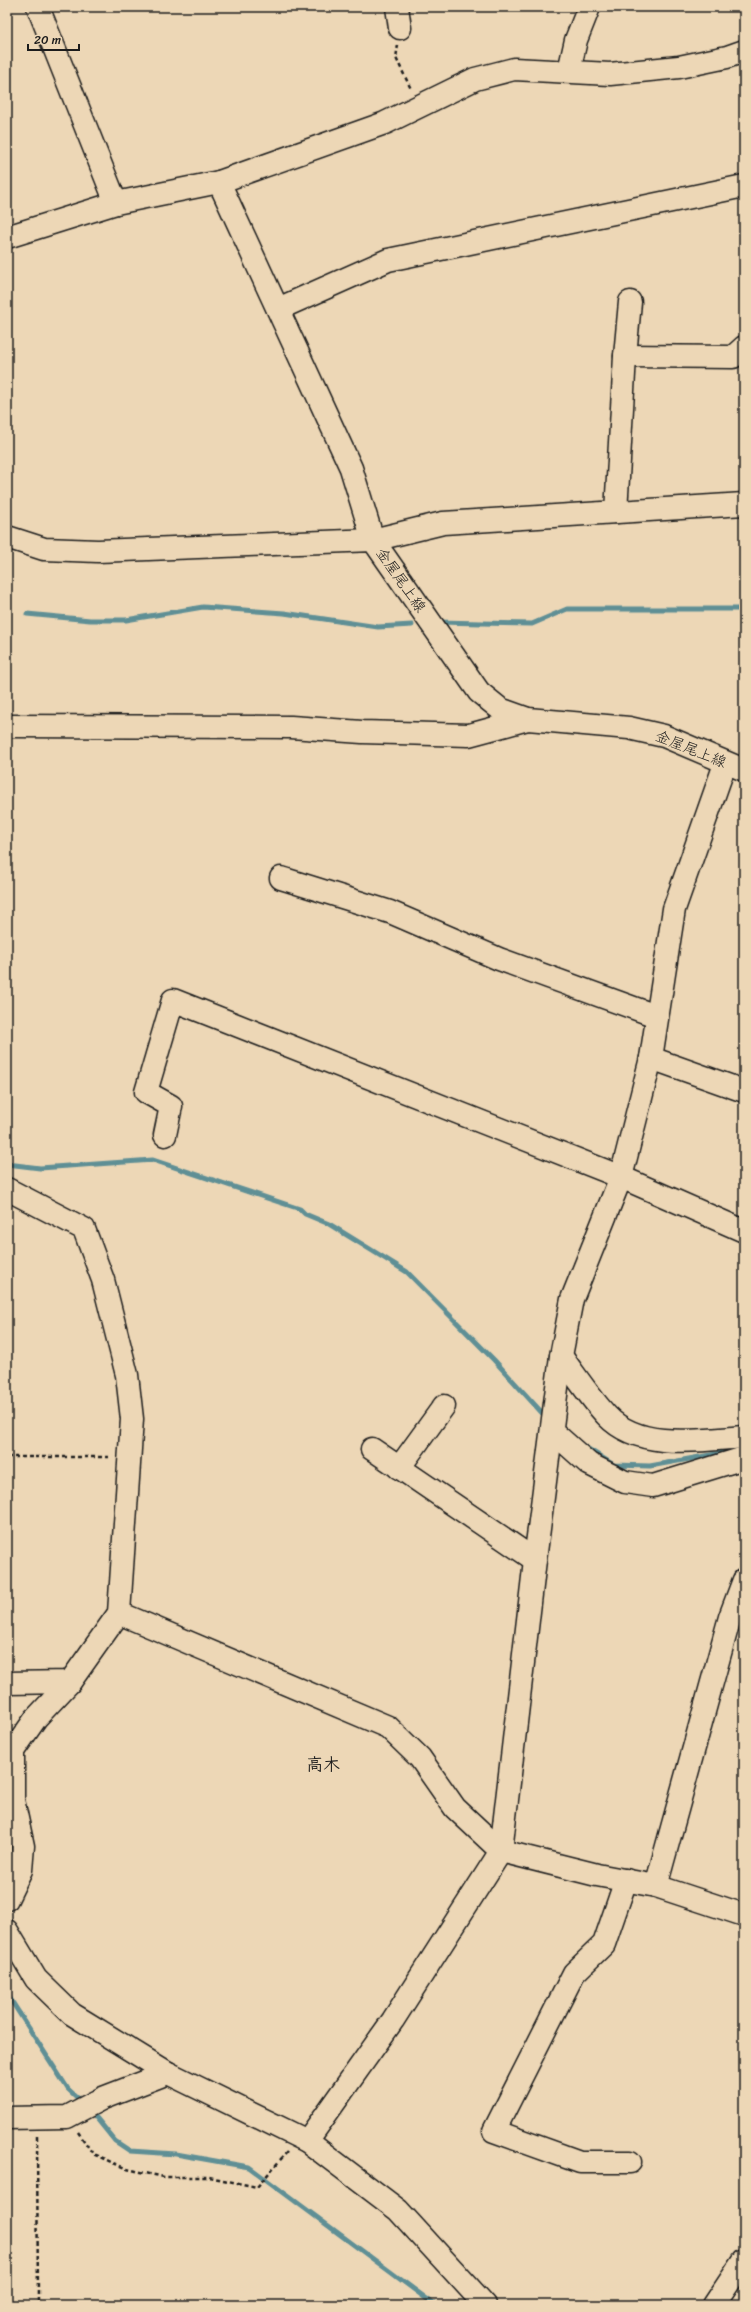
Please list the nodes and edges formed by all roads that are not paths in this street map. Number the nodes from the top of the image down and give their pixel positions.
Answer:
1 (38, 7) edge
2 (589, 7) edge
3 (744, 50) edge
4 (569, 71) junction
5 (219, 182) junction
6 (744, 186) edge
7 (116, 203) junction
8 (7, 237) edge
9 (630, 302) dead end
10 (278, 309) junction
11 (744, 347) edge
12 (624, 356) junction
13 (744, 504) edge
14 (616, 512) junction
15 (7, 537) edge
16 (373, 540) junction
17 (528, 719) junction
18 (7, 726) edge
19 (735, 767) edge
20 (281, 878) dead end
21 (656, 1016) junction
22 (651, 1058) junction
23 (744, 1091) edge
24 (165, 1134) dead end
25 (621, 1177) junction
26 (7, 1189) edge
27 (744, 1231) edge
28 (561, 1356) junction
29 (444, 1406) dead end
30 (552, 1431) junction
31 (744, 1437) edge
32 (372, 1449) dead end
33 (744, 1458) edge
34 (399, 1468) junction
35 (535, 1560) junction
36 (744, 1580) edge
37 (119, 1613) junction
38 (70, 1682) junction
39 (7, 1683) edge
40 (501, 1851) junction
41 (626, 1880) junction
42 (656, 1886) junction
43 (7, 1899) edge
44 (744, 1915) edge
45 (7, 1931) edge
46 (168, 2073) junction
47 (7, 2118) edge
48 (303, 2140) junction
49 (630, 2162) dead end
50 (744, 2260) edge
51 (485, 2305) edge
52 (714, 2305) edge

1 - 7 street
2 - 4 street
3 - 4 street
4 - 5 street
5 - 7 street
5 - 10 street
6 - 10 street
7 - 8 street
9 - 12 street
10 - 16 street
11 - 12 street
12 - 14 street
13 - 14 street
14 - 16 street
15 - 16 street, 金屋尾上線
16 - 17 street, 金屋尾上線
17 - 18 street
17 - 19 street, 金屋尾上線
19 - 21 street
20 - 21 street
21 - 22 street
22 - 23 street
22 - 25 street
24 - 25 street
25 - 27 street
25 - 28 street
26 - 37 street
28 - 30 street
28 - 31 street
29 - 34 street
30 - 33 street
30 - 35 street
32 - 34 street
34 - 35 street
35 - 40 street
36 - 42 street
37 - 38 street
37 - 40 street
38 - 39 street
38 - 43 street
40 - 41 street
40 - 48 street
41 - 42 street
41 - 49 street
42 - 44 street
45 - 46 street
46 - 47 street
46 - 48 street
48 - 51 street
50 - 52 street

